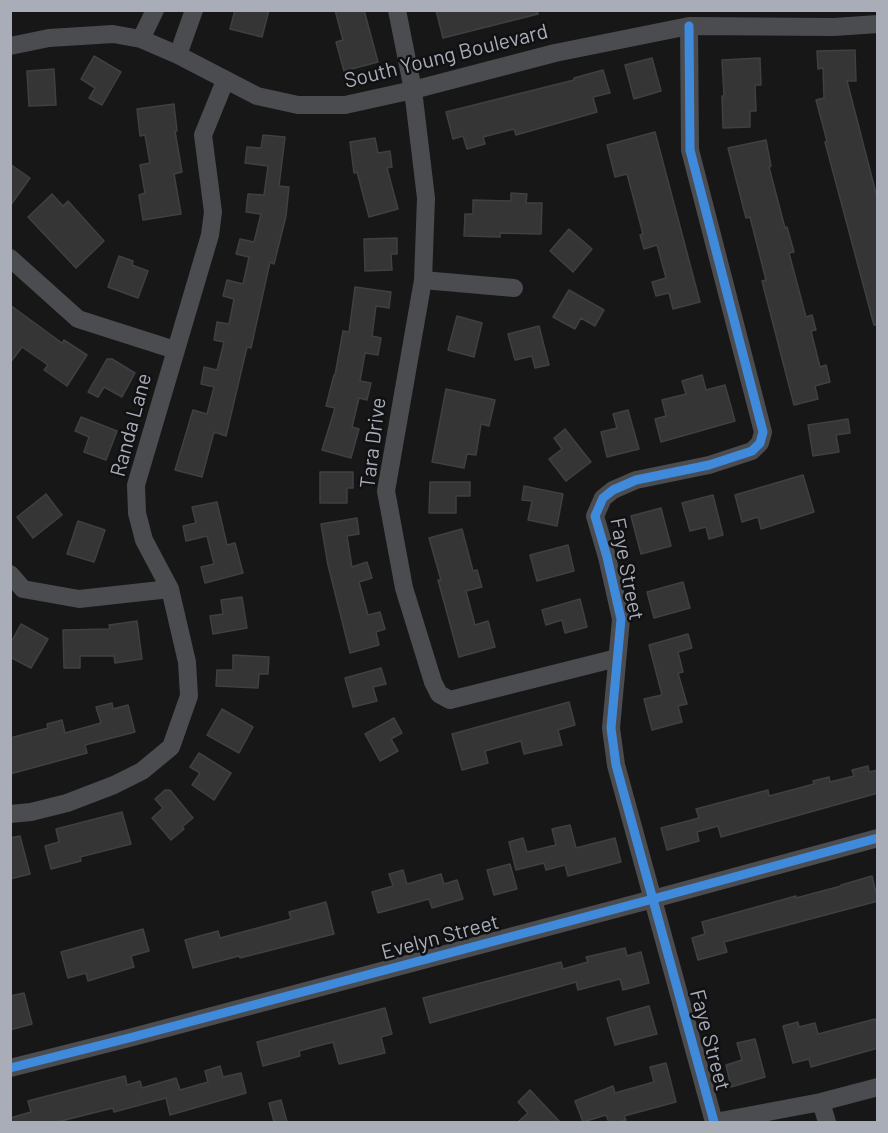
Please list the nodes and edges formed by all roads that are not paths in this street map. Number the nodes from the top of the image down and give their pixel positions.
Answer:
1 (155, 10) edge
2 (194, 10) edge
3 (397, 10) edge
4 (878, 24) edge
5 (689, 26) junction
6 (141, 39) junction
7 (10, 46) edge
8 (178, 55) junction
9 (225, 81) junction
10 (413, 90) junction
11 (10, 258) edge
12 (423, 280) junction
13 (514, 288) dead end
14 (175, 350) junction
15 (10, 574) edge
16 (170, 589) junction
17 (617, 658) junction
18 (10, 813) edge
19 (878, 838) edge
20 (653, 899) junction
21 (10, 1068) edge
22 (878, 1087) edge
23 (821, 1102) junction
24 (715, 1122) edge
25 (827, 1122) edge

1 - 6 street
2 - 8 street
3 - 10 street, Tara Drive
4 - 5 street, South Young Boulevard
5 - 10 street, South Young Boulevard
5 - 17 street, Faye Street
6 - 7 street, South Young Boulevard
6 - 8 street, South Young Boulevard
8 - 9 street, South Young Boulevard
9 - 10 street, South Young Boulevard
9 - 14 street, Randa Lane
10 - 12 street, Tara Drive
11 - 14 street
12 - 13 street
12 - 17 street, Tara Drive
14 - 16 street, Randa Lane
15 - 16 street
16 - 18 street, Randa Lane
17 - 20 street, Faye Street
19 - 20 street, Evelyn Street
20 - 21 street, Evelyn Street
20 - 24 street, Faye Street
22 - 23 street
23 - 24 street
23 - 25 street

